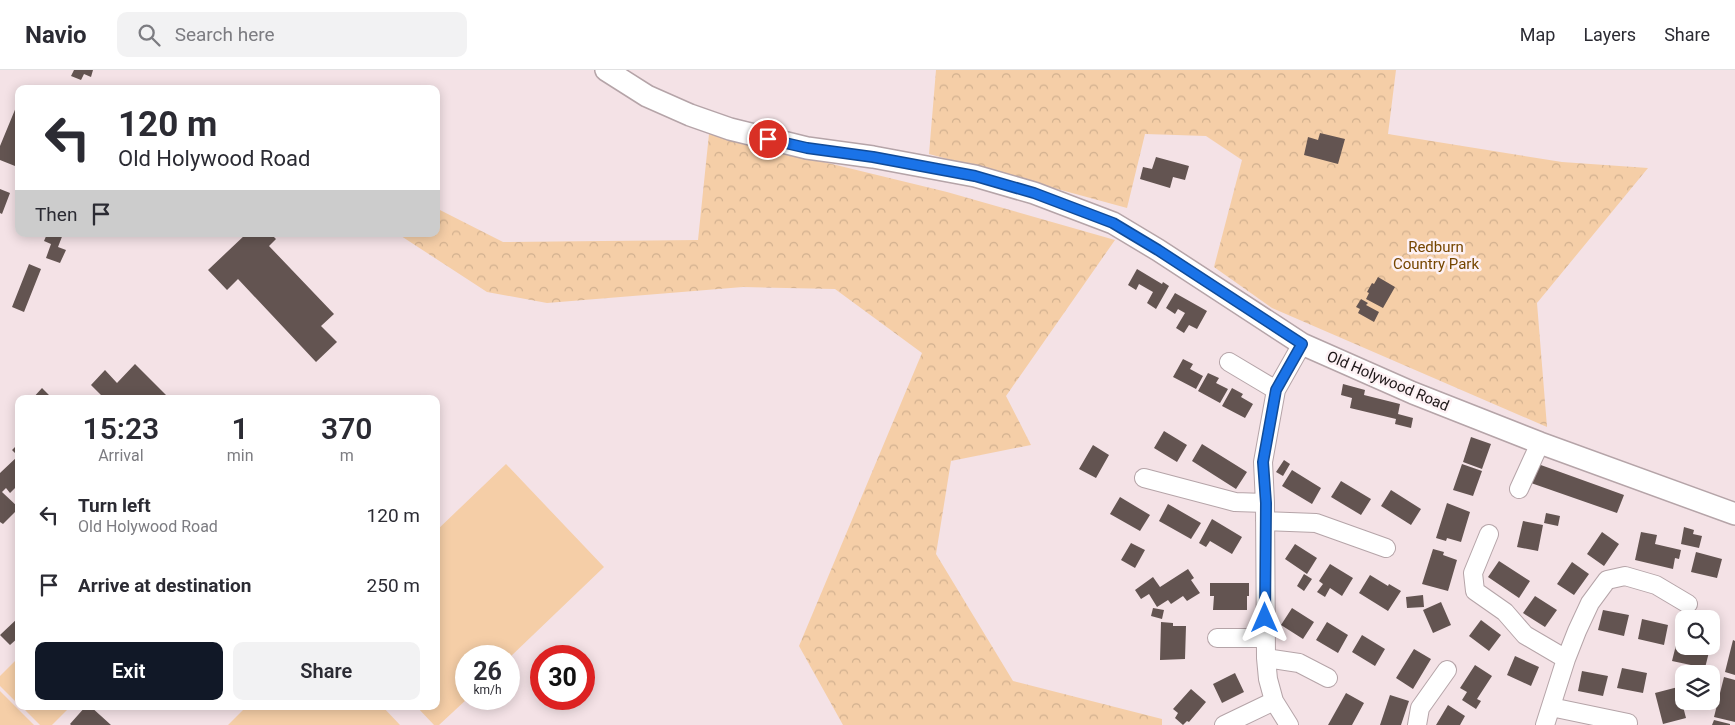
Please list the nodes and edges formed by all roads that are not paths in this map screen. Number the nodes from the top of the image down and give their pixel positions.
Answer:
1 (606, 70) edge
2 (1302, 344) junction
3 (1229, 362) dead end
4 (1276, 390) junction
5 (1540, 443) junction
6 (1144, 478) dead end
7 (1519, 489) dead end
8 (1266, 503) junction
9 (1735, 514) edge
10 (1265, 521) junction
11 (1489, 534) dead end
12 (1386, 548) dead end
13 (1688, 604) dead end
14 (1217, 638) dead end
15 (1265, 638) junction
16 (1266, 658) junction
17 (1566, 659) junction
18 (1447, 670) dead end
19 (1328, 678) dead end
20 (1274, 701) junction
21 (1551, 707) junction
22 (1628, 723) dead end
23 (1224, 725) edge
24 (1289, 725) edge
25 (1417, 725) edge
26 (1545, 725) edge

1 - 2 street, Old Holywood Road
2 - 4 street
2 - 5 street, Old Holywood Road
3 - 4 street
4 - 8 street
5 - 7 street
5 - 9 street, Old Holywood Road
6 - 8 street
8 - 10 street
10 - 12 street
10 - 15 street
11 - 17 street
13 - 17 street
14 - 15 street
15 - 16 street
16 - 19 street
16 - 20 street
17 - 21 street
18 - 25 street
20 - 23 street
20 - 24 street
21 - 22 street
21 - 26 street

